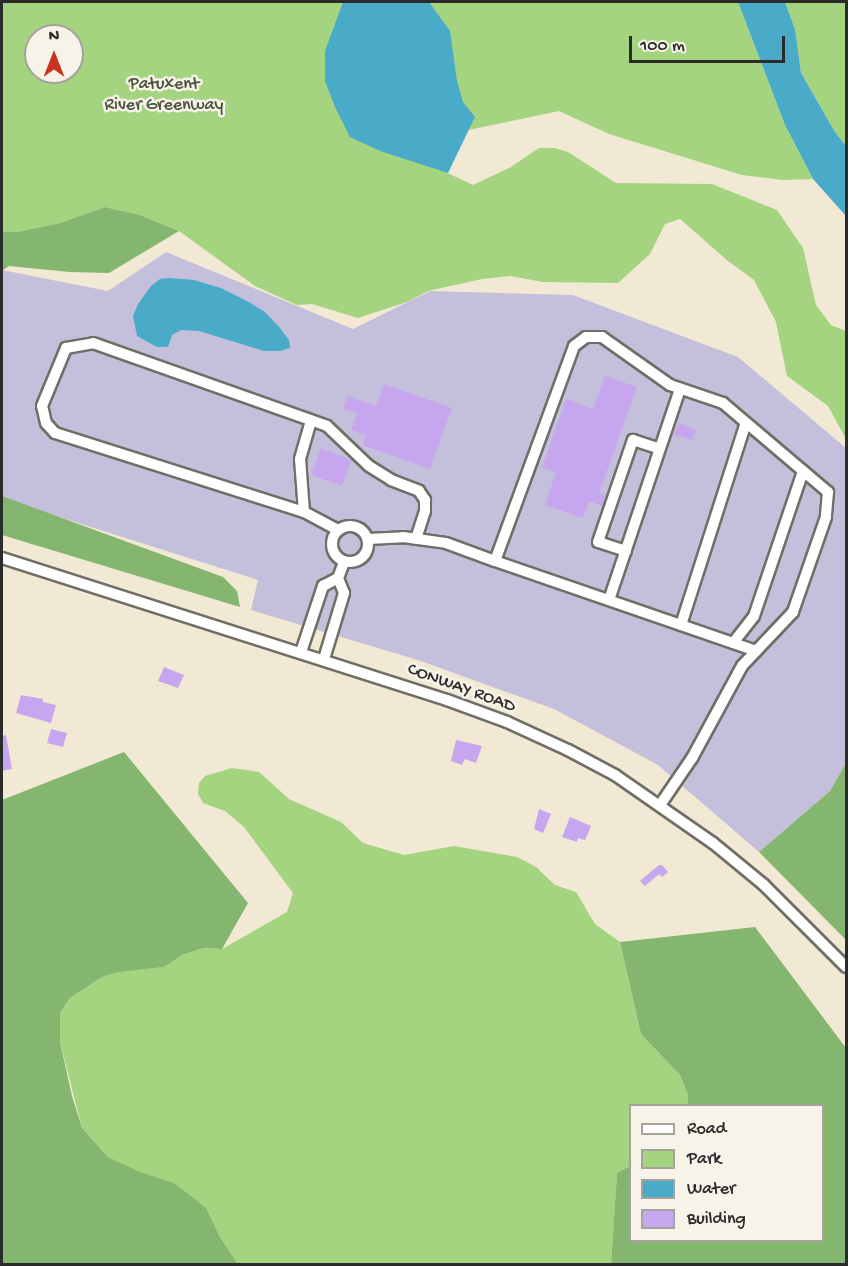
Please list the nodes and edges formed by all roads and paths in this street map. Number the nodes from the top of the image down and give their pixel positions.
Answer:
1 (680, 389) junction
2 (311, 421) junction
3 (746, 423) junction
4 (660, 449) junction
5 (803, 471) junction
6 (304, 512) junction
7 (338, 530) junction
8 (368, 539) junction
9 (416, 539) junction
10 (626, 551) junction
11 (2, 558) edge
12 (495, 561) junction
13 (344, 562) junction
14 (338, 578) junction
15 (609, 600) junction
16 (681, 625) junction
17 (732, 643) junction
18 (756, 651) junction
19 (301, 652) junction
20 (324, 659) junction
21 (660, 805) junction
22 (846, 967) edge

1 - 3 street
1 - 4 street
1 - 12 street
2 - 6 street
2 - 6 street
2 - 9 street
3 - 5 street
3 - 16 street
4 - 10 street
4 - 10 street
5 - 17 street
5 - 18 street
6 - 7 street
7 - 8 street
7 - 13 street
8 - 9 street
8 - 13 street
9 - 12 street
10 - 15 street
11 - 19 street, CONWAY ROAD
12 - 15 street
13 - 14 street
14 - 19 street
14 - 20 street
15 - 16 street
16 - 17 street
17 - 18 street
18 - 21 street
19 - 20 street, CONWAY ROAD
20 - 21 street, CONWAY ROAD
21 - 22 street, CONWAY ROAD

